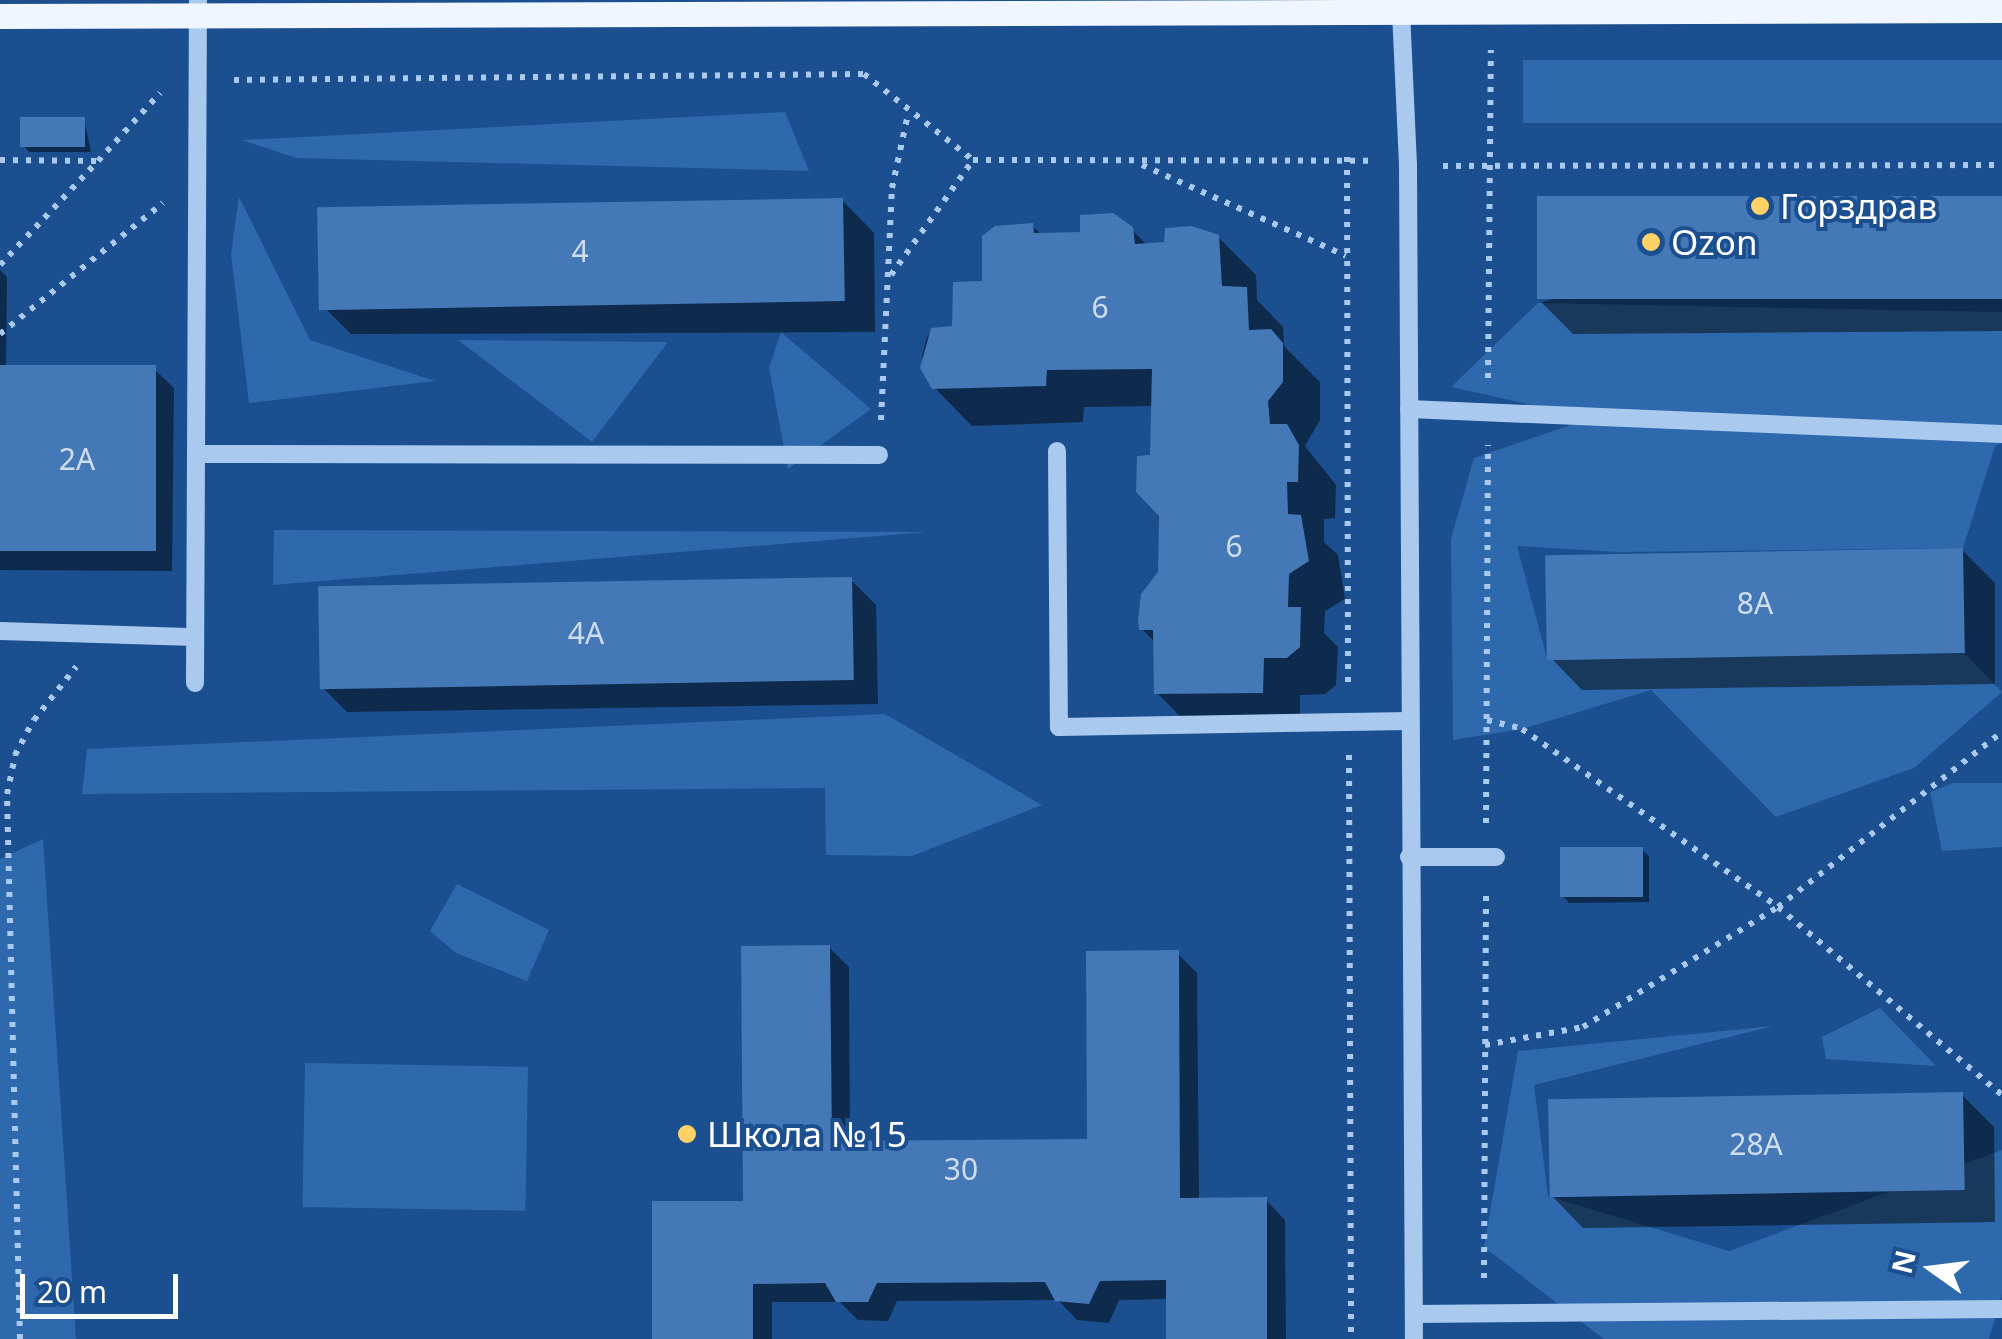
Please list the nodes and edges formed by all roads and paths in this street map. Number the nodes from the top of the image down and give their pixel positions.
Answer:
1 (1802, 6) edge
2 (198, 7) edge
3 (885, 7) edge
4 (2002, 10) edge
5 (1401, 11) junction
6 (1492, 12) junction
7 (0, 16) edge
8 (198, 82) junction
9 (908, 114) junction
10 (0, 160) edge
11 (974, 160) junction
12 (98, 161) junction
13 (1137, 162) junction
14 (2002, 165) edge
15 (1408, 166) junction
16 (1490, 167) junction
17 (201, 173) junction
18 (1346, 256) dead end
19 (0, 265) edge
20 (890, 276) junction
21 (0, 334) edge
22 (1409, 408) junction
23 (1488, 410) junction
24 (2002, 434) edge
25 (1057, 451) dead end
26 (200, 454) junction
27 (879, 455) joint
28 (0, 631) edge
29 (102, 634) junction
30 (196, 637) junction
31 (195, 683) dead end
32 (1486, 720) junction
33 (1409, 721) junction
34 (2002, 732) edge
35 (1409, 857) junction
36 (1491, 857) junction
37 (1778, 907) junction
38 (1485, 1044) junction
39 (2002, 1095) edge
40 (2002, 1309) edge
41 (1414, 1314) junction
42 (1484, 1314) junction
43 (20, 1339) edge
44 (1414, 1339) edge

1 - 4 main road
1 - 6 main road
2 - 3 main road
2 - 7 main road
2 - 8 street
3 - 5 main road
5 - 6 main road
5 - 15 street
6 - 16 path
8 - 9 path
8 - 12 path
8 - 17 street
9 - 11 path
9 - 20 path
10 - 12 path
11 - 13 path
11 - 20 path
12 - 19 path
13 - 15 path
13 - 18 path
14 - 16 path
15 - 16 path
15 - 22 street
16 - 23 path
17 - 21 path
17 - 26 street
20 - 27 path
22 - 23 street
22 - 33 street
23 - 24 street
23 - 32 path
25 - 33 street
26 - 27 street
26 - 30 street
28 - 29 street
29 - 30 street
29 - 43 path
30 - 31 street
32 - 36 path
32 - 37 path
33 - 35 street
34 - 37 path
35 - 36 street
35 - 41 street
36 - 38 path
37 - 38 path
37 - 39 path
38 - 42 path
40 - 42 street
41 - 42 street
41 - 44 street

